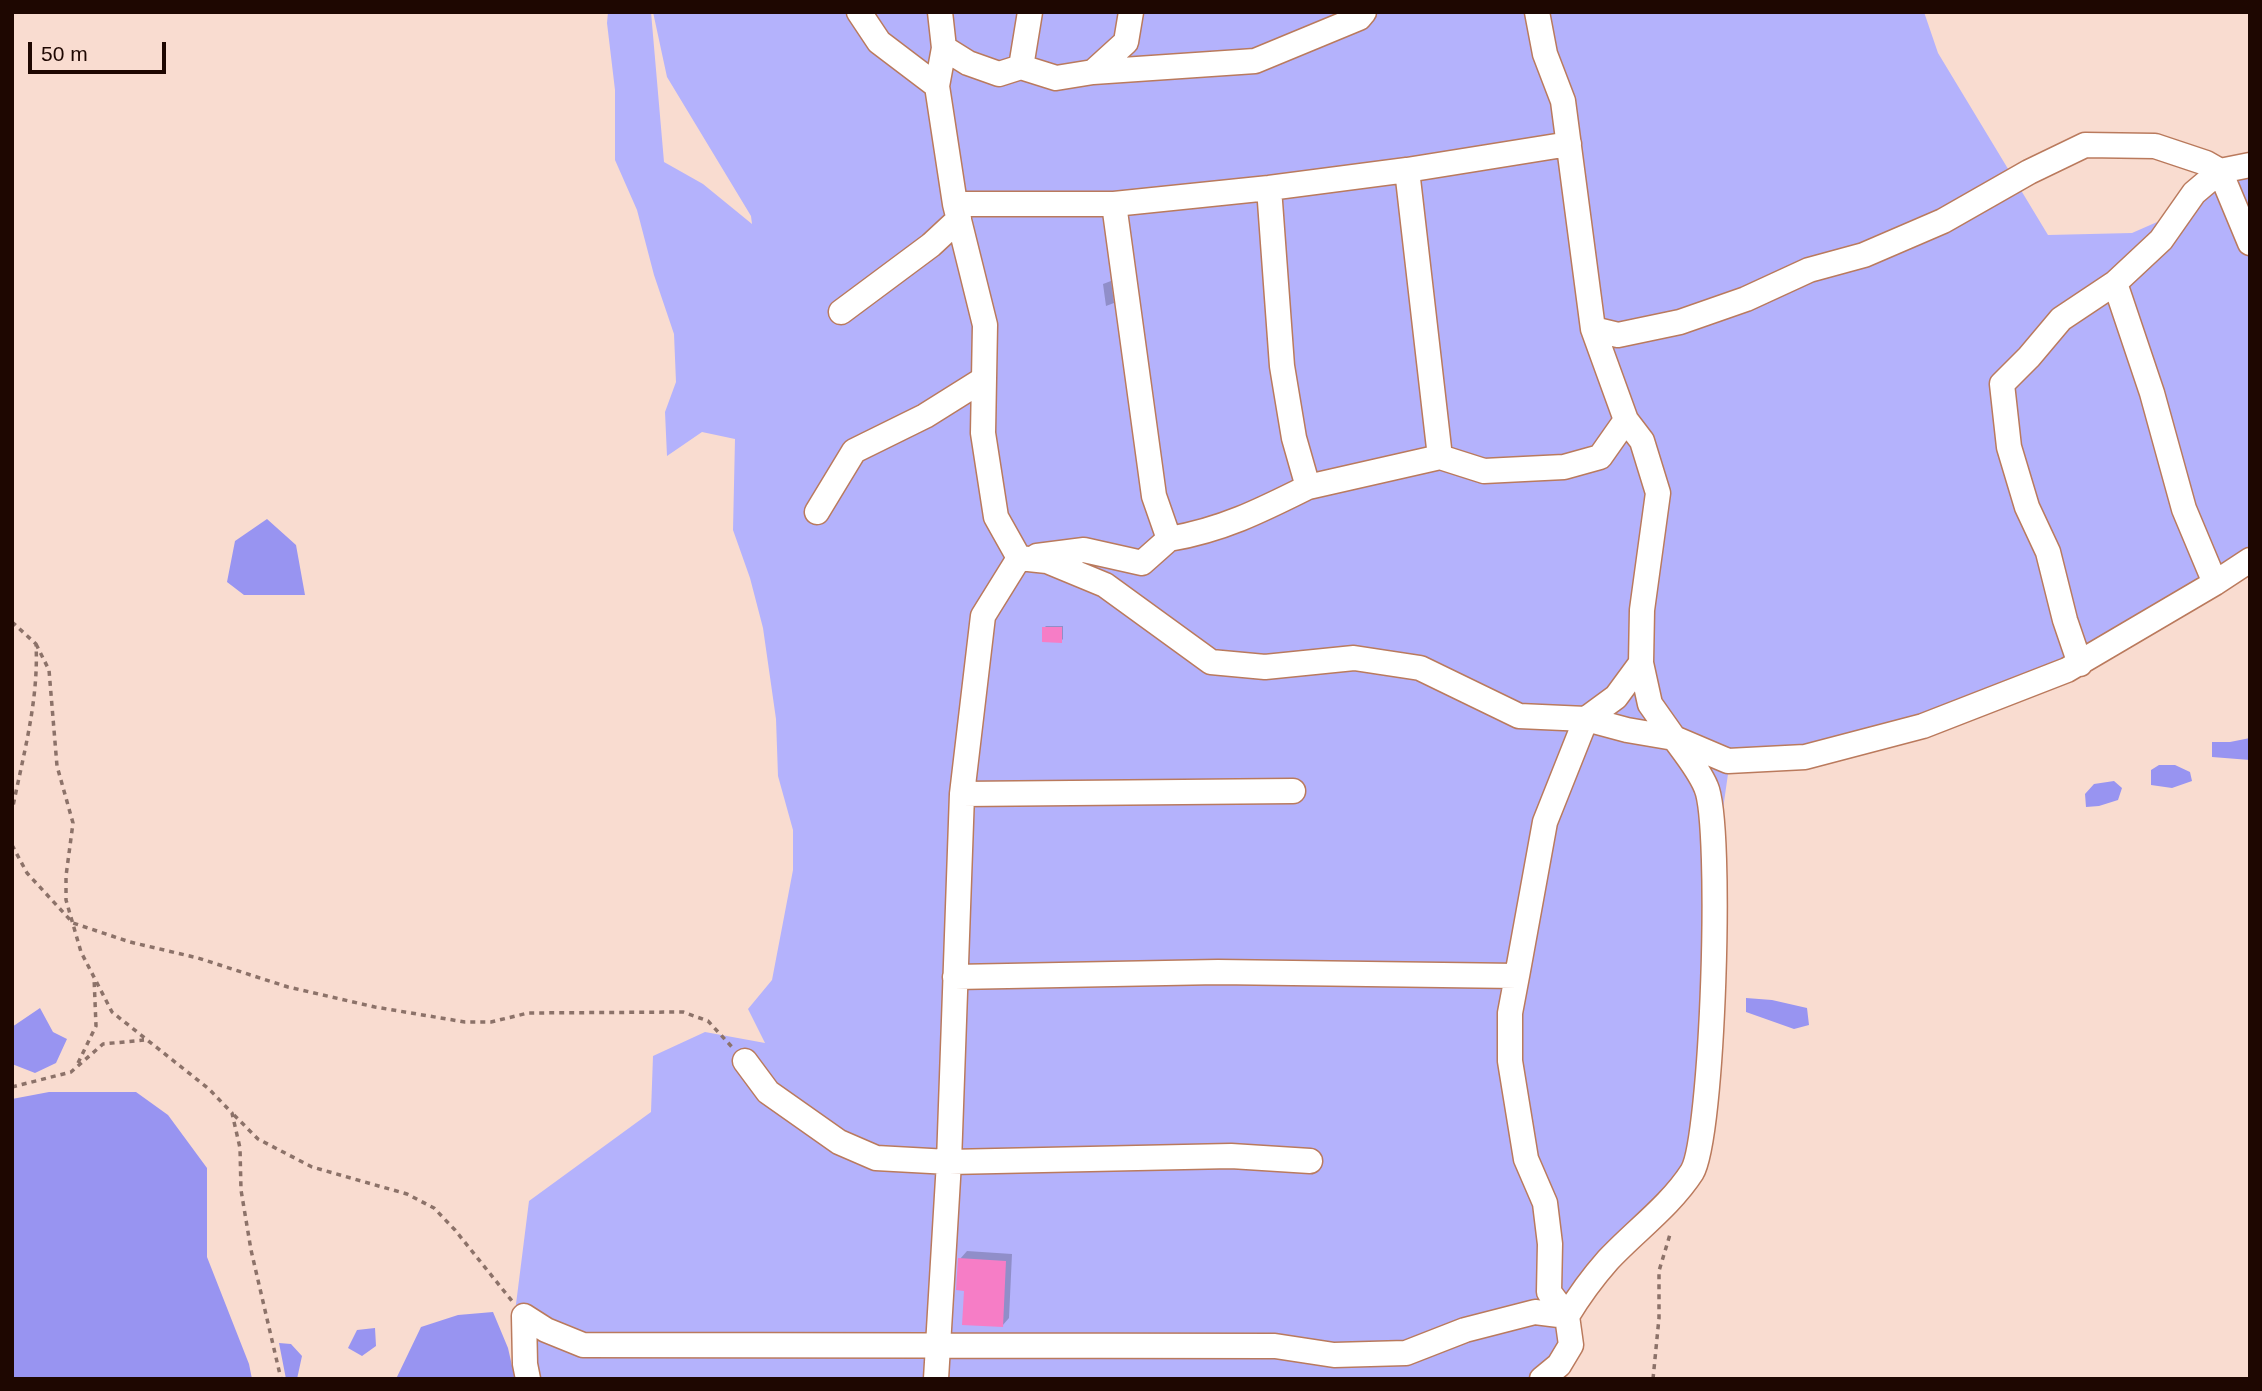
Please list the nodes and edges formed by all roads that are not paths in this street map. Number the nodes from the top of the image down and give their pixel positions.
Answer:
1 (859, 12) edge
2 (940, 12) edge
3 (1030, 12) edge
4 (1131, 12) edge
5 (1364, 12) edge
6 (1537, 12) edge
7 (944, 48) junction
8 (1021, 68) junction
9 (1093, 72) junction
10 (937, 86) junction
11 (1569, 144) junction
12 (2250, 165) edge
13 (1407, 170) junction
14 (2220, 171) junction
15 (1269, 188) junction
16 (1114, 204) junction
17 (957, 212) junction
18 (2250, 243) edge
19 (2115, 283) junction
20 (841, 312) dead end
21 (1593, 329) junction
22 (984, 379) junction
23 (1626, 420) junction
24 (1440, 457) junction
25 (1308, 487) junction
26 (817, 512) dead end
27 (1169, 539) junction
28 (1019, 558) junction
29 (2250, 560) edge
30 (2214, 583) junction
31 (1641, 663) junction
32 (2080, 664) junction
33 (1586, 719) junction
34 (1674, 738) junction
35 (1293, 791) dead end
36 (961, 794) junction
37 (1517, 976) junction
38 (955, 977) junction
39 (745, 1061) road end
40 (949, 1161) junction
41 (1310, 1161) dead end
42 (1567, 1316) junction
43 (938, 1346) junction
44 (528, 1379) edge
45 (936, 1379) edge
46 (1542, 1379) edge

1 - 10 lane
2 - 7 lane
3 - 8 lane
4 - 9 lane
5 - 9 lane
6 - 11 lane
7 - 8 lane
7 - 10 lane
8 - 9 lane
10 - 17 lane
11 - 13 lane
11 - 21 lane
12 - 14 lane
13 - 15 lane
13 - 24 lane
14 - 18 lane
14 - 19 lane
14 - 21 lane
15 - 16 lane
15 - 25 lane
16 - 17 lane
16 - 27 lane
17 - 20 lane
17 - 22 lane
19 - 30 lane
19 - 32 lane
21 - 23 lane
22 - 26 lane
22 - 28 lane
23 - 24 lane
23 - 31 lane
24 - 25 lane
25 - 27 lane
27 - 28 lane
28 - 33 lane
28 - 36 lane
29 - 30 lane
30 - 32 lane
31 - 33 lane
31 - 34 lane
32 - 34 lane
33 - 34 lane
33 - 37 lane
34 - 42 lane
35 - 36 lane
36 - 38 lane
37 - 38 lane
37 - 42 lane
38 - 40 lane
39 - 40 lane
40 - 41 lane
40 - 43 lane
42 - 43 lane
42 - 46 lane
43 - 44 lane
43 - 45 lane

